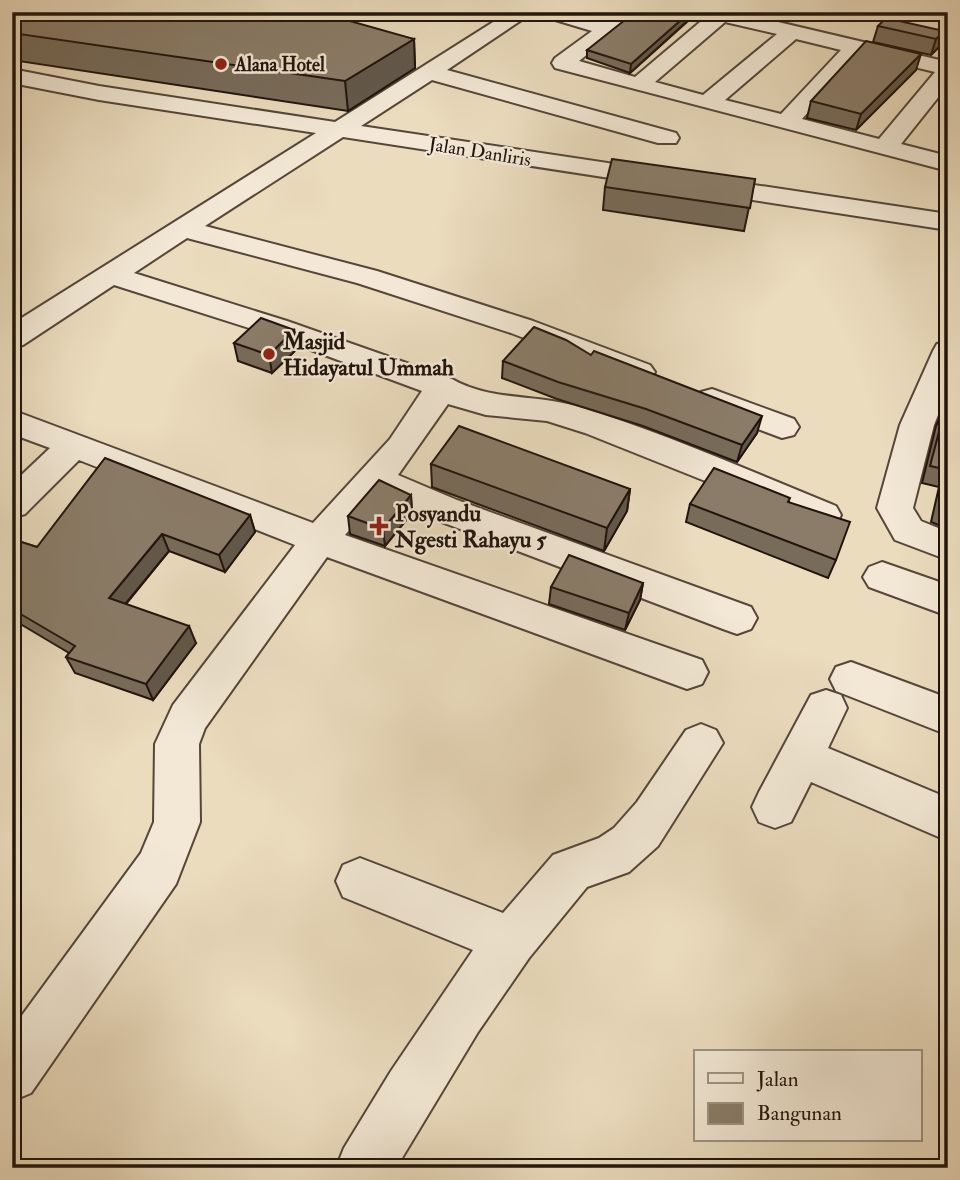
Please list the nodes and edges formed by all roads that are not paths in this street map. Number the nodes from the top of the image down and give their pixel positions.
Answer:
1 (523, 12) edge
2 (541, 12) edge
3 (630, 12) edge
4 (715, 14) edge
5 (606, 28) junction
6 (793, 32) junction
7 (855, 47) junction
8 (564, 63) junction
9 (13, 68) edge
10 (948, 69) edge
11 (432, 73) junction
12 (543, 77) dead end
13 (639, 85) junction
14 (707, 103) junction
15 (786, 123) junction
16 (341, 130) junction
17 (667, 138) dead end
18 (885, 148) junction
19 (948, 164) edge
20 (948, 222) edge
21 (184, 229) junction
22 (111, 275) junction
23 (12, 338) edge
24 (948, 351) edge
25 (442, 386) junction
26 (12, 421) edge
27 (917, 425) junction
28 (782, 427) dead end
29 (948, 435) edge
30 (73, 446) junction
31 (375, 479) junction
32 (12, 505) edge
33 (823, 515) edge
34 (319, 540) junction
35 (948, 546) edge
36 (882, 577) dead end
37 (948, 601) edge
38 (737, 618) dead end
39 (687, 671) dead end
40 (948, 717) edge
41 (701, 743) dead end
42 (802, 757) junction
43 (775, 807) dead end
44 (948, 820) edge
45 (360, 881) dead end
46 (511, 941) junction
47 (12, 1074) edge
48 (364, 1168) edge

1 - 11 street
2 - 5 street
3 - 5 street
4 - 6 street
4 - 13 street
5 - 8 street
6 - 7 street
6 - 14 street
7 - 10 street
7 - 15 street
8 - 12 street
8 - 13 street
9 - 16 street, Jalan Danliris
10 - 18 street
11 - 16 street
11 - 17 street
13 - 14 street
14 - 15 street
15 - 18 street
16 - 20 street, Jalan Danliris
16 - 21 street
18 - 19 street
21 - 22 street
21 - 28 street
22 - 23 street
22 - 25 street
24 - 27 street
25 - 31 street
25 - 33 street
26 - 30 street
27 - 29 street
27 - 35 street
30 - 32 street
30 - 34 street
31 - 34 street
31 - 38 street
34 - 39 street
34 - 47 street
36 - 37 street
40 - 42 street
41 - 46 street
42 - 43 street
42 - 44 street
45 - 46 street
46 - 48 street

